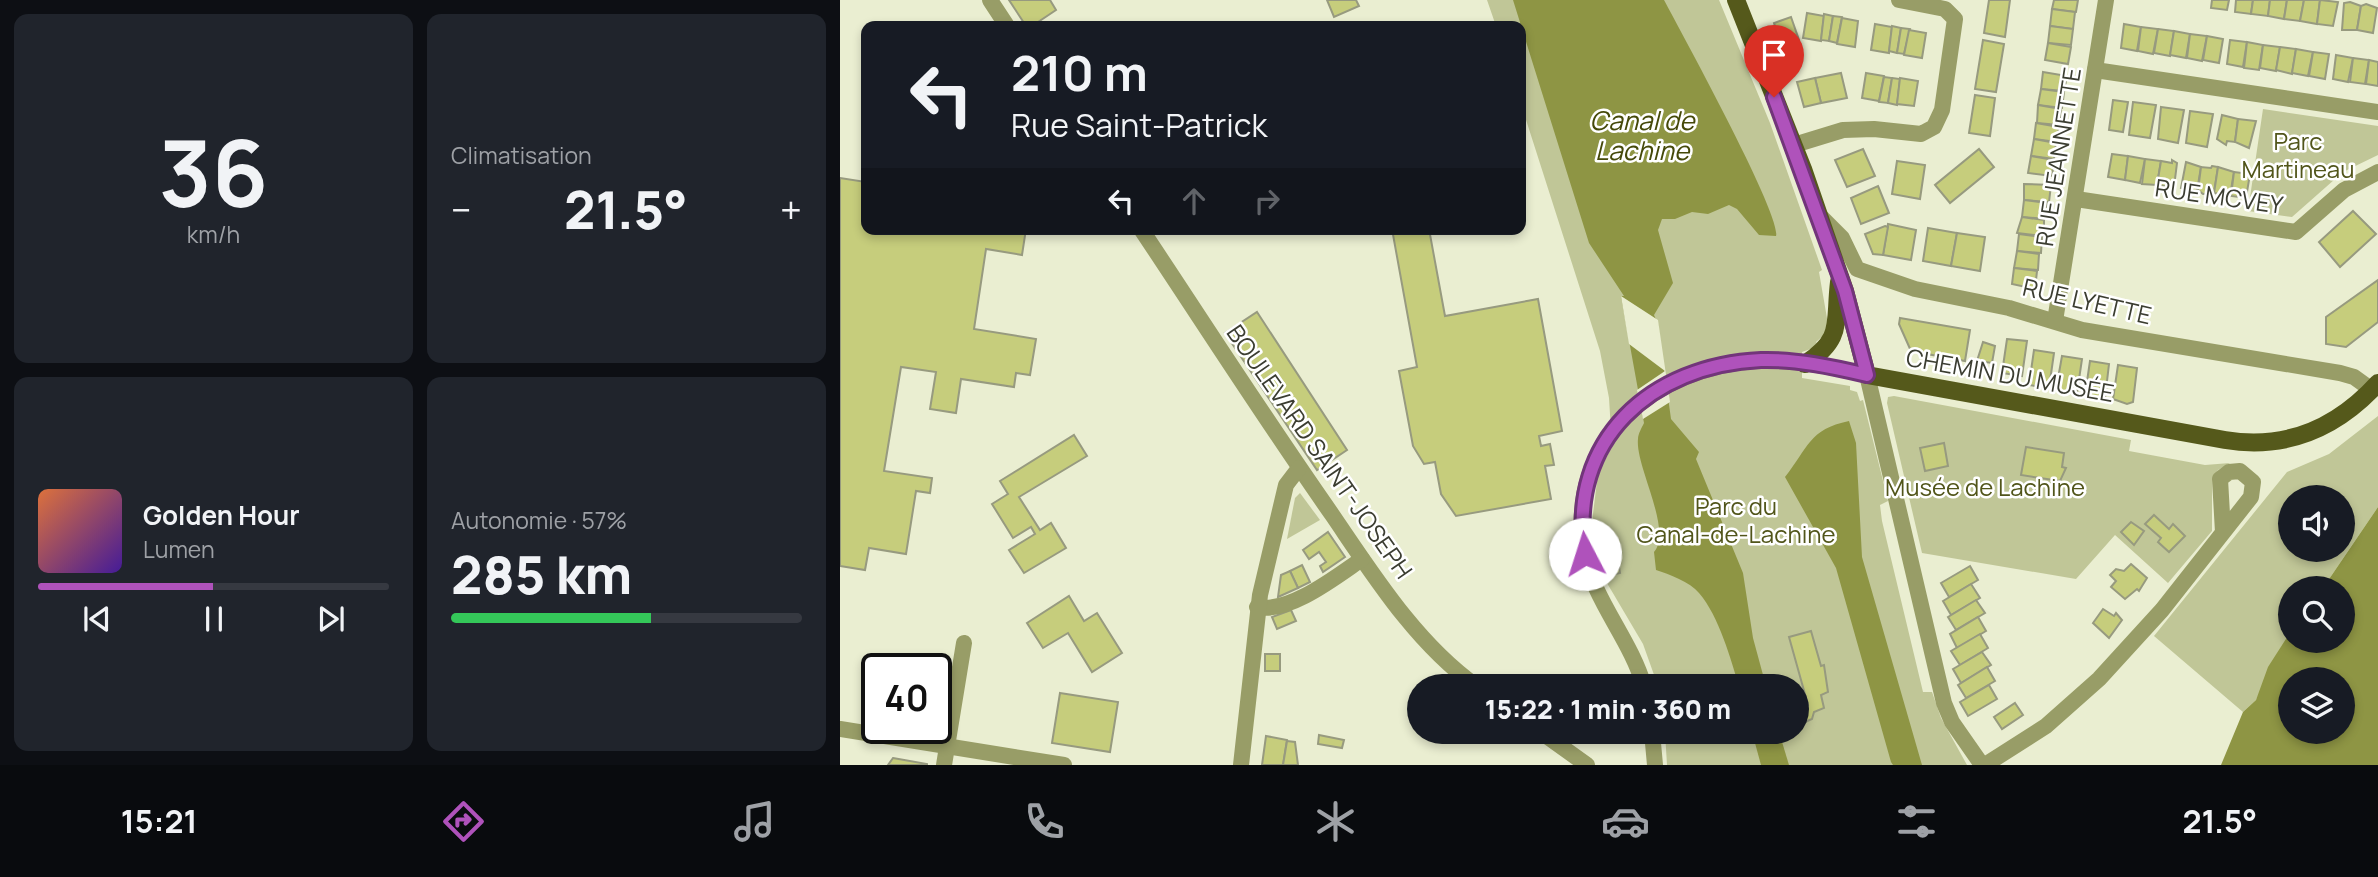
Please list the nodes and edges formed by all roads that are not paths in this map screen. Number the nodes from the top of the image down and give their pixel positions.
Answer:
1 (990, 0) edge
2 (1736, 0) edge
3 (1899, 0) edge
4 (2106, 0) edge
5 (1004, 21) edge
6 (2095, 70) junction
7 (2378, 112) edge
8 (1794, 145) junction
9 (2378, 172) edge
10 (2076, 200) junction
11 (1819, 215) junction
12 (1145, 235) edge
13 (1840, 275) junction
14 (2054, 321) junction
15 (1805, 364) junction
16 (1867, 375) junction
17 (2375, 387) edge
18 (1299, 468) junction
19 (2222, 531) dead end
20 (1362, 559) junction
21 (1257, 607) junction
22 (964, 643) dead end
23 (1461, 674) edge
24 (1639, 674) edge
25 (840, 729) edge
26 (1558, 744) edge
27 (1653, 744) edge
28 (947, 746) junction
29 (944, 765) edge
30 (1064, 765) edge
31 (1241, 765) edge
32 (1587, 765) edge
33 (1655, 765) edge
34 (1983, 765) edge

1 - 5 street
2 - 8 main road
3 - 8 street
4 - 6 street, RUE JEANNETTE
6 - 7 street
6 - 10 street, RUE JEANNETTE
8 - 11 main road
9 - 10 street, RUE MCVEY
10 - 14 street, RUE JEANNETTE
11 - 13 main road
11 - 14 street, RUE LYETTE
12 - 18 street, BOULEVARD SAINT-JOSEPH
13 - 15 main road
13 - 16 main road
14 - 17 street, RUE LYETTE
15 - 16 street, CHEMIN DU MUSÉE
15 - 24 street, CHEMIN DU MUSÉE
16 - 17 main road, CHEMIN DU MUSÉE
16 - 34 street
18 - 20 street, BOULEVARD SAINT-JOSEPH
18 - 21 street
19 - 34 street
20 - 21 street
20 - 23 street, BOULEVARD SAINT-JOSEPH
21 - 31 street
22 - 28 street
25 - 28 street
26 - 32 street
27 - 33 street
28 - 29 street
28 - 30 street

